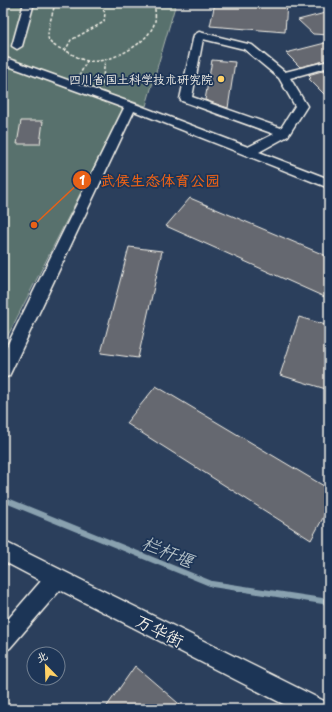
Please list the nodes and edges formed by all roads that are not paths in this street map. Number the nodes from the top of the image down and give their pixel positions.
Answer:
1 (29, 3) edge
2 (17, 46) dead end
3 (3, 60) edge
4 (329, 64) edge
5 (282, 76) junction
6 (131, 106) junction
7 (284, 133) junction
8 (249, 152) junction
9 (329, 184) edge
10 (3, 371) edge
11 (3, 551) edge
12 (57, 578) junction
13 (3, 641) edge
14 (316, 709) edge

1 - 2 street
3 - 6 street
4 - 5 street
5 - 7 street
5 - 7 street
6 - 8 street
6 - 10 street
7 - 8 street
8 - 9 street
11 - 12 street, 万华街
12 - 13 street
12 - 14 street, 万华街

